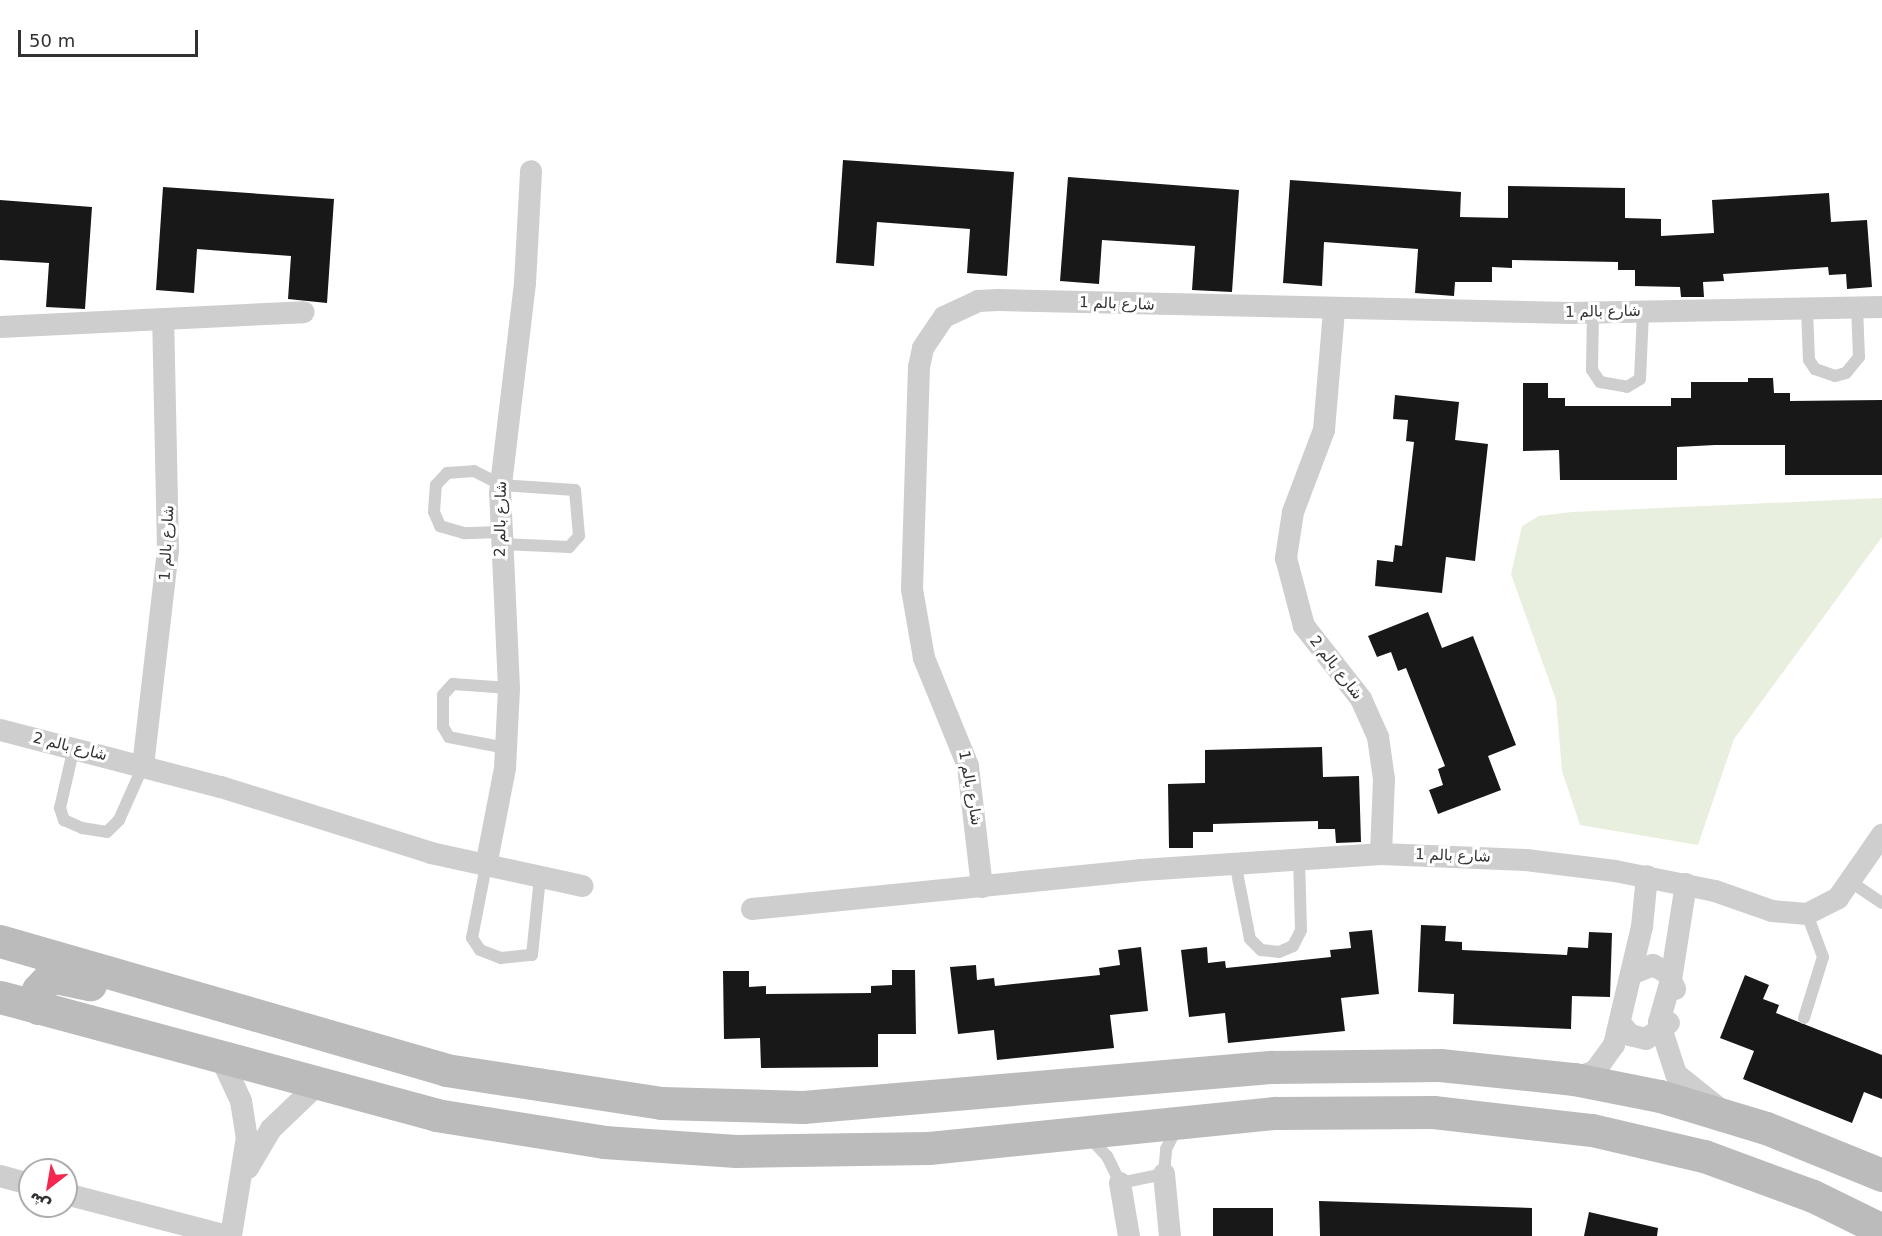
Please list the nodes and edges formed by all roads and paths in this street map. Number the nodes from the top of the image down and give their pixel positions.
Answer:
1 (531, 171) dead end
2 (1882, 307) edge
3 (1857, 308) junction
4 (1807, 309) junction
5 (1334, 311) junction
6 (304, 312) dead end
7 (1593, 312) junction
8 (1643, 312) junction
9 (163, 319) junction
10 (0, 327) edge
11 (501, 485) junction
12 (499, 538) junction
13 (509, 688) junction
14 (0, 730) edge
15 (74, 747) junction
16 (506, 748) junction
17 (143, 766) junction
18 (1882, 835) edge
19 (1381, 854) junction
20 (1299, 858) junction
21 (1235, 862) junction
22 (486, 866) junction
23 (1647, 876) junction
24 (540, 877) junction
25 (1851, 882) junction
26 (1686, 884) junction
27 (582, 886) dead end
28 (982, 887) junction
29 (1882, 903) edge
30 (752, 909) dead end
31 (1807, 914) junction
32 (0, 941) edge
33 (1631, 974) junction
34 (1671, 980) junction
35 (0, 997) edge
36 (38, 1008) junction
37 (1804, 1018) dead end
38 (1620, 1023) junction
39 (285, 1026) junction
40 (1661, 1033) junction
41 (222, 1060) junction
42 (1574, 1079) junction
43 (316, 1086) junction
44 (782, 1107) junction
45 (1724, 1113) junction
46 (1181, 1122) junction
47 (245, 1123) junction
48 (271, 1129) junction
49 (1084, 1132) junction
50 (691, 1149) junction
51 (1164, 1174) junction
52 (1882, 1175) edge
53 (0, 1176) edge
54 (242, 1177) junction
55 (18, 1181) edge
56 (1120, 1184) junction
57 (1882, 1192) edge
58 (1813, 1196) junction
59 (78, 1197) edge
60 (1882, 1230) edge
61 (229, 1236) edge
62 (1129, 1236) edge
63 (1170, 1236) edge

1 - 11 street, شارع بالم 2
2 - 3 street, شارع بالم 1
3 - 4 street, شارع بالم 1
3 - 4 lane
4 - 8 street, شارع بالم 1
5 - 7 street, شارع بالم 1
5 - 19 street, شارع بالم 2
5 - 28 street, شارع بالم 1
6 - 9 street
7 - 8 street, شارع بالم 1
7 - 8 lane
9 - 10 street
9 - 17 street, شارع بالم 1
11 - 12 street, شارع بالم 2
11 - 12 lane
11 - 12 lane
12 - 13 street, شارع بالم 2
13 - 16 street, شارع بالم 2
13 - 16 lane
14 - 15 street, شارع بالم 2
15 - 17 street, شارع بالم 2
15 - 17 lane
16 - 22 street, شارع بالم 2
17 - 22 street, شارع بالم 2
18 - 25 street
19 - 20 street, شارع بالم 1
19 - 23 street, شارع بالم 1
20 - 21 street, شارع بالم 1
20 - 21 lane
21 - 28 street, شارع بالم 1
22 - 24 street, شارع بالم 2
22 - 24 lane
23 - 26 street, شارع بالم 1
23 - 33 street
24 - 27 street, شارع بالم 2
25 - 29 lane
25 - 31 street
26 - 31 street, شارع بالم 1
26 - 34 street
28 - 30 street, شارع بالم 1
31 - 37 lane
32 - 39 street
33 - 34 street
33 - 38 street
34 - 40 street
35 - 36 street
36 - 39 street
36 - 41 street
38 - 40 street
38 - 42 street
39 - 44 street
40 - 45 street
41 - 43 street
41 - 47 street
42 - 44 street
42 - 45 street
43 - 48 street
43 - 50 street
44 - 50 street
45 - 52 street
46 - 49 street
46 - 51 lane
46 - 58 street
47 - 48 street
47 - 54 street
48 - 54 street
49 - 50 street
49 - 56 lane
51 - 56 lane
51 - 63 street
53 - 55 street
54 - 61 street
56 - 62 street
57 - 58 street
58 - 60 street
59 - 61 street

